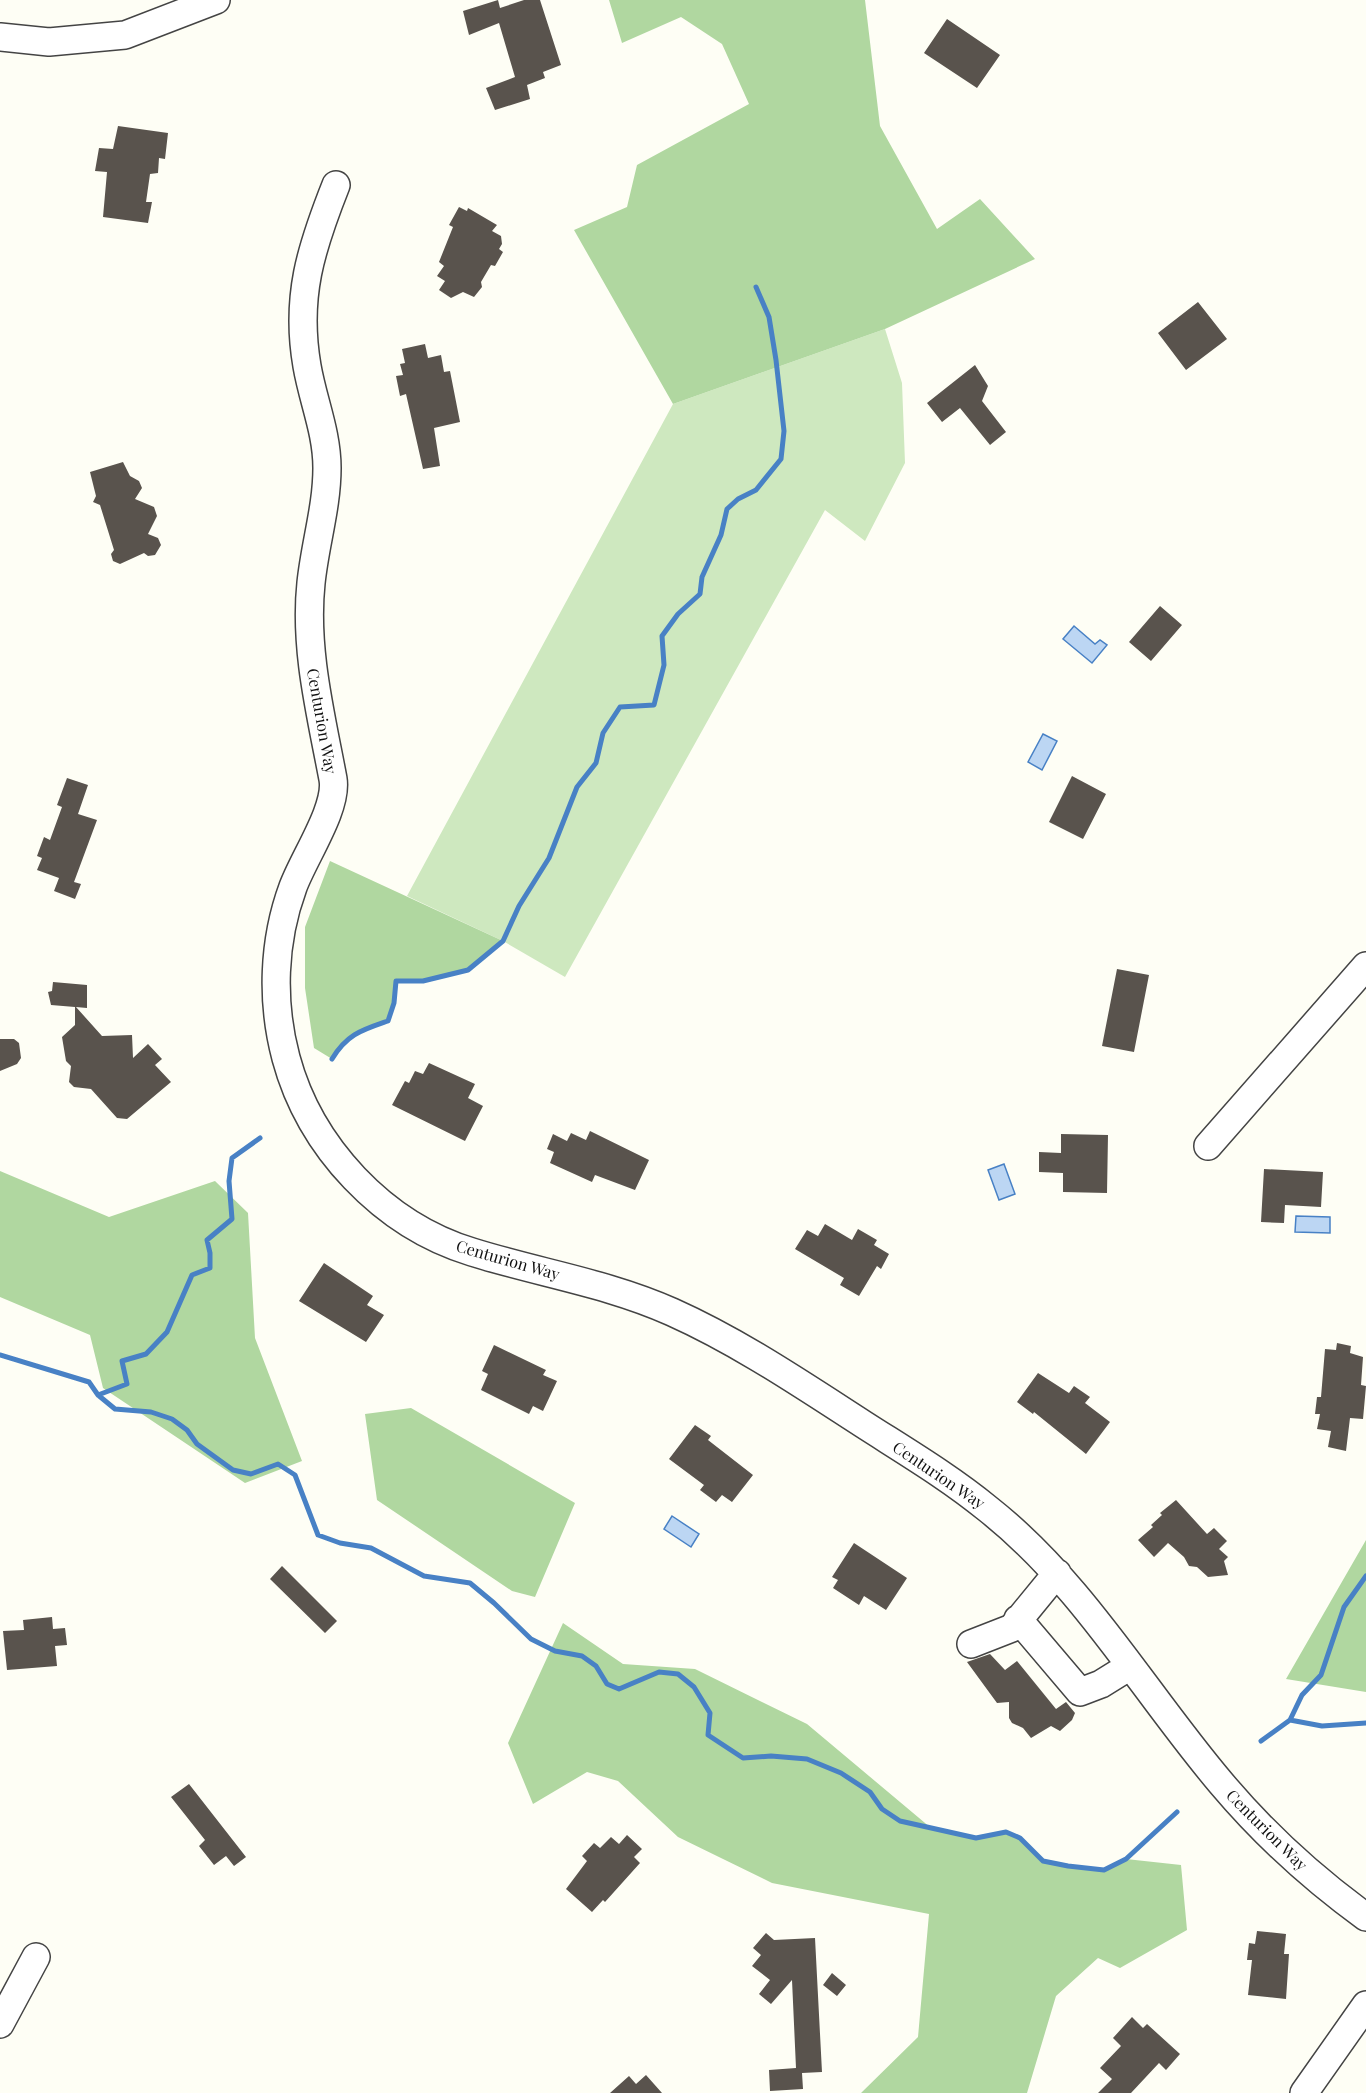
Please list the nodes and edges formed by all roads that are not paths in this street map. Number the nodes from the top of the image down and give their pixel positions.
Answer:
1 (216, 0) edge
2 (0, 37) edge
3 (336, 185) dead end
4 (1366, 966) edge
5 (1208, 1146) dead end
6 (1057, 1573) junction
7 (1018, 1619) junction
8 (971, 1644) dead end
9 (1130, 1666) junction
10 (1366, 1917) edge
11 (36, 1957) dead end
12 (1366, 2005) edge
13 (0, 2024) edge
14 (1304, 2093) edge

1 - 2 street
3 - 6 street, Centurion Way
4 - 5 street
6 - 7 street
6 - 9 street, Centurion Way
7 - 8 street
7 - 9 street
9 - 10 street, Centurion Way
11 - 13 street
12 - 14 street

